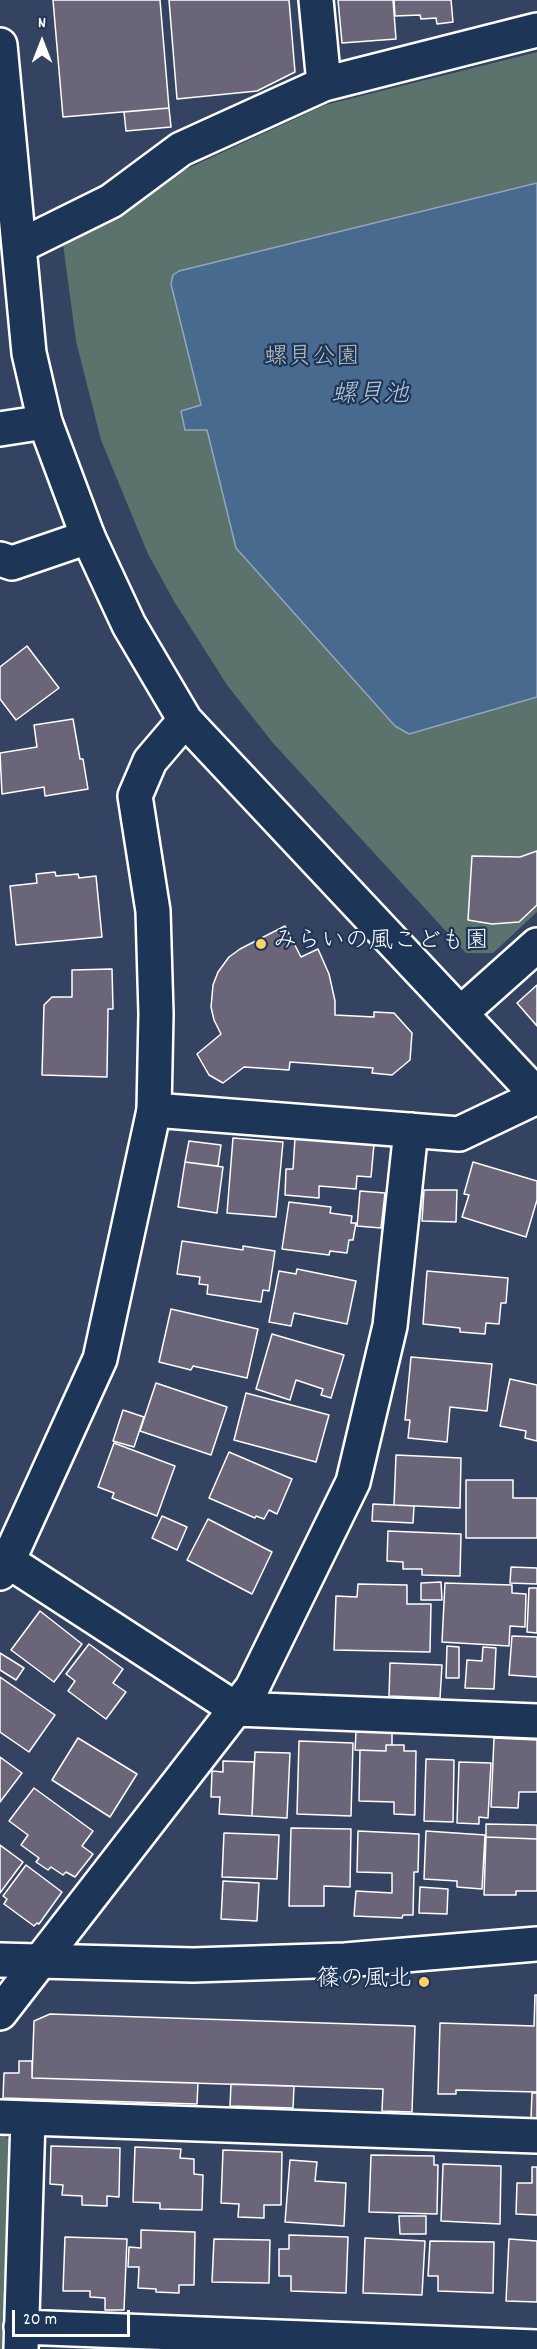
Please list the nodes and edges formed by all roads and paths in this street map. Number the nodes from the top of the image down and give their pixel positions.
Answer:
1 (316, 0) edge
2 (537, 30) edge
3 (0, 45) edge
4 (324, 84) junction
5 (20, 246) junction
6 (45, 422) junction
7 (0, 429) edge
8 (88, 537) junction
9 (0, 559) edge
10 (186, 720) junction
11 (537, 945) edge
12 (462, 1012) junction
13 (537, 1096) edge
14 (154, 1110) junction
15 (411, 1130) junction
16 (4, 1567) edge
17 (236, 1709) junction
18 (537, 1721) edge
19 (537, 1944) edge
20 (0, 1960) edge
21 (40, 1960) junction
22 (0, 2013) edge
23 (14, 2117) edge
24 (537, 2136) edge
25 (21, 2338) edge
26 (537, 2347) edge

1 - 4 street
2 - 4 street
3 - 5 street
4 - 5 street
5 - 6 street
6 - 7 street
6 - 8 street
8 - 9 street
8 - 10 street
10 - 12 street
10 - 14 street
11 - 12 street
12 - 13 street
13 - 15 street
14 - 15 street
14 - 16 street
15 - 17 street
16 - 17 street
17 - 18 street
17 - 21 street
19 - 21 street
20 - 21 street
21 - 22 street
23 - 24 street
23 - 25 street
25 - 26 street

